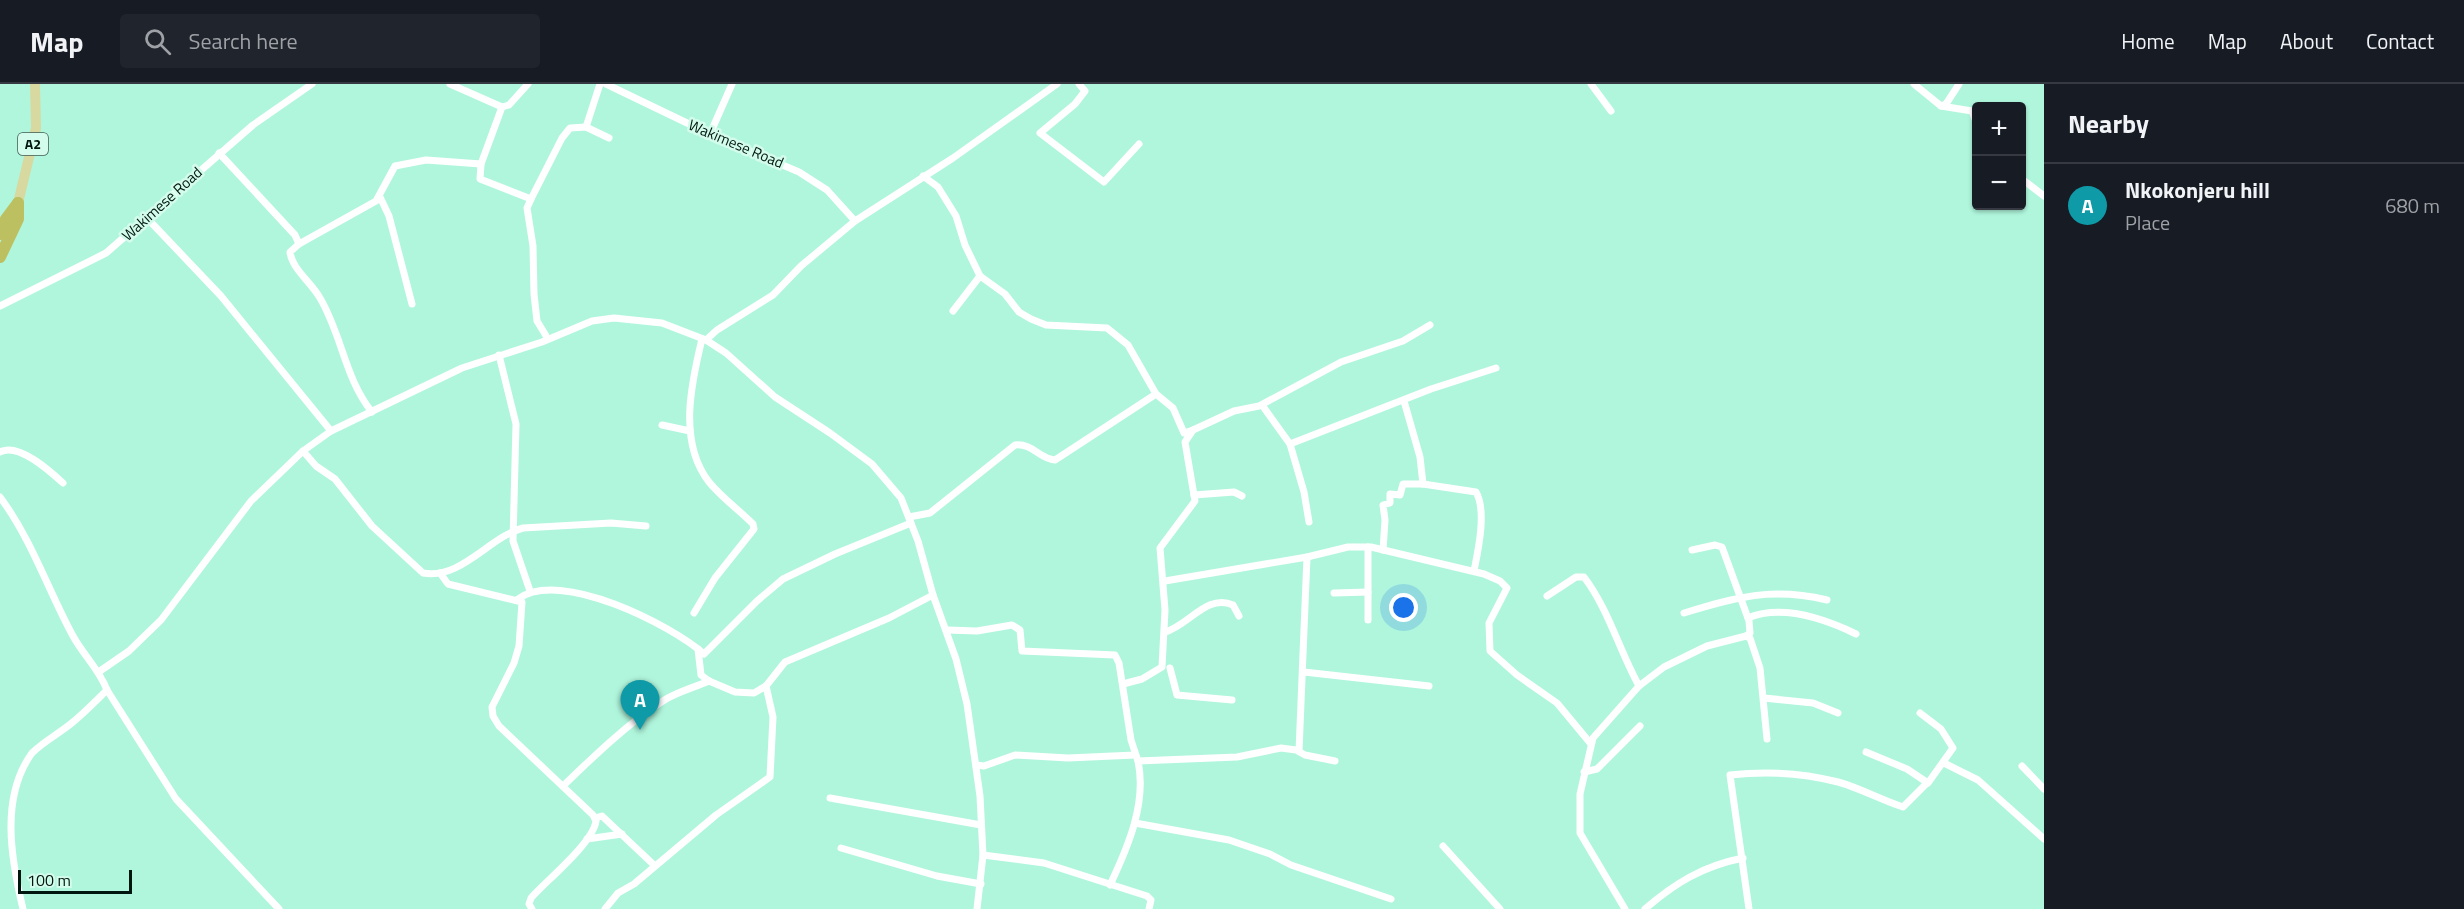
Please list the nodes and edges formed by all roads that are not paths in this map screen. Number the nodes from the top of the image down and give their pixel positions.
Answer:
1 (35, 84) edge
2 (312, 84) edge
3 (450, 84) edge
4 (528, 84) edge
5 (606, 84) edge
6 (732, 84) edge
7 (1057, 84) edge
8 (1079, 84) edge
9 (1591, 84) edge
10 (1914, 84) edge
11 (1957, 85) edge
12 (1941, 106) junction
13 (502, 107) junction
14 (1611, 111) dead end
15 (1972, 111) edge
16 (586, 127) junction
17 (710, 134) junction
18 (609, 138) dead end
19 (1139, 144) dead end
20 (219, 153) junction
21 (482, 165) junction
22 (923, 176) junction
23 (2026, 181) edge
24 (2044, 196) edge
25 (380, 197) junction
26 (531, 199) junction
27 (18, 203) junction
28 (146, 217) junction
29 (855, 220) junction
30 (0, 234) edge
31 (299, 244) junction
32 (0, 257) edge
33 (980, 276) junction
34 (412, 304) dead end
35 (0, 306) edge
36 (953, 311) dead end
37 (1430, 325) dead end
38 (548, 339) junction
39 (704, 340) junction
40 (499, 356) junction
41 (1496, 368) dead end
42 (1156, 394) junction
43 (1404, 401) junction
44 (1262, 405) junction
45 (372, 412) junction
46 (662, 425) dead end
47 (1193, 430) junction
48 (331, 431) junction
49 (690, 431) junction
50 (1290, 444) junction
51 (0, 452) edge
52 (303, 452) junction
53 (63, 483) dead end
54 (1423, 484) junction
55 (1194, 495) junction
56 (1242, 496) dead end
57 (0, 497) edge
58 (910, 520) junction
59 (1309, 522) dead end
60 (646, 526) dead end
61 (512, 531) junction
62 (1368, 547) junction
63 (1383, 550) junction
64 (1692, 550) dead end
65 (1307, 557) junction
66 (1474, 571) junction
67 (440, 573) junction
68 (1165, 581) junction
69 (530, 591) junction
70 (1368, 592) junction
71 (1334, 593) dead end
72 (933, 595) junction
73 (1547, 596) dead end
74 (1740, 596) junction
75 (518, 599) junction
76 (1827, 600) dead end
77 (694, 613) dead end
78 (1684, 613) dead end
79 (1239, 616) dead end
80 (1748, 618) junction
81 (1368, 620) dead end
82 (947, 630) junction
83 (1165, 632) junction
84 (1856, 634) dead end
85 (1746, 636) junction
86 (698, 649) junction
87 (1170, 668) dead end
88 (100, 671) junction
89 (1304, 672) junction
90 (709, 681) junction
91 (1123, 684) junction
92 (1429, 686) dead end
93 (1640, 686) junction
94 (766, 687) junction
95 (107, 690) junction
96 (1764, 698) junction
97 (1232, 700) dead end
98 (1838, 713) dead end
99 (1920, 713) dead end
100 (1640, 726) dead end
101 (1767, 739) dead end
102 (1591, 744) junction
103 (1299, 751) junction
104 (1866, 752) dead end
105 (1136, 758) junction
106 (1335, 761) dead end
107 (1944, 763) junction
108 (976, 765) junction
109 (2022, 766) dead end
110 (1584, 772) junction
111 (1926, 784) junction
112 (563, 786) junction
113 (2044, 789) edge
114 (830, 798) dead end
115 (595, 818) junction
116 (1135, 823) junction
117 (981, 825) junction
118 (4, 832) edge
119 (622, 834) junction
120 (587, 839) junction
121 (2044, 839) edge
122 (1443, 846) dead end
123 (841, 848) dead end
124 (982, 855) junction
125 (1743, 858) junction
126 (654, 865) junction
127 (981, 884) junction
128 (1110, 885) junction
129 (1391, 898) dead end
130 (23, 909) edge
131 (279, 909) edge
132 (532, 909) edge
133 (605, 909) edge
134 (977, 909) edge
135 (1149, 909) edge
136 (1500, 909) edge
137 (1625, 909) edge
138 (1645, 909) edge
139 (1749, 909) edge

1 - 27 main road, A2
2 - 20 street, Wakimese Road
3 - 13 street
4 - 13 street
5 - 16 street
5 - 17 street, Wakimese Road
6 - 17 street
7 - 22 street
8 - 19 street
9 - 14 street
10 - 12 street
11 - 12 street
12 - 15 street
13 - 21 street
16 - 18 street
16 - 26 street
17 - 29 street, Wakimese Road
20 - 28 street, Wakimese Road
20 - 31 street
21 - 25 street
21 - 26 street
22 - 29 street
22 - 33 street
23 - 24 street
25 - 31 street
25 - 34 street
26 - 38 street
27 - 30 highway, A2
27 - 32 highway, A2
28 - 35 street, Wakimese Road
28 - 48 street
29 - 39 street
31 - 45 street
33 - 36 street
33 - 42 street
37 - 44 street
38 - 39 street
38 - 40 street
39 - 49 street
39 - 58 street
40 - 45 street
40 - 61 street
41 - 43 street
42 - 47 street
42 - 58 street
43 - 50 street
43 - 54 street
44 - 47 street
44 - 50 street
45 - 48 street
46 - 49 street
47 - 55 street
48 - 52 street
49 - 77 street
50 - 59 street
51 - 53 street
52 - 67 street
52 - 88 street
54 - 63 street
54 - 66 street
55 - 56 street
55 - 68 street
57 - 88 street
58 - 72 street
58 - 86 street
60 - 61 street
61 - 67 street
61 - 69 street
62 - 63 street
62 - 65 street
62 - 70 street
63 - 66 street
64 - 74 street
65 - 68 street
65 - 89 street
66 - 102 street
67 - 75 street
68 - 83 street
69 - 75 street
69 - 86 street
70 - 71 street
70 - 81 street
72 - 82 street
72 - 94 street
73 - 93 street
74 - 76 street
74 - 78 street
74 - 80 street
75 - 112 street
79 - 83 street
80 - 84 street
80 - 85 street
82 - 91 street
82 - 108 street
83 - 91 street
85 - 93 street
85 - 96 street
86 - 90 street
87 - 97 street
88 - 95 street
89 - 92 street
89 - 103 street
90 - 94 street
90 - 112 street
91 - 105 street
93 - 102 street
94 - 126 street
95 - 118 street
95 - 131 street
96 - 98 street
96 - 101 street
99 - 107 street
100 - 110 street
102 - 110 street
103 - 105 street
103 - 106 street
104 - 111 street
105 - 108 street
105 - 116 street
107 - 111 street
107 - 121 street
108 - 117 street
109 - 113 street
110 - 137 street
111 - 125 street
112 - 115 street
114 - 117 street
115 - 119 street
115 - 120 street
116 - 128 street
116 - 129 street
117 - 124 street
118 - 130 street
119 - 120 street
119 - 126 street
120 - 132 street
122 - 136 street
123 - 127 street
124 - 127 street
124 - 128 street
125 - 138 street
125 - 139 street
126 - 133 street
127 - 134 street
128 - 135 street

